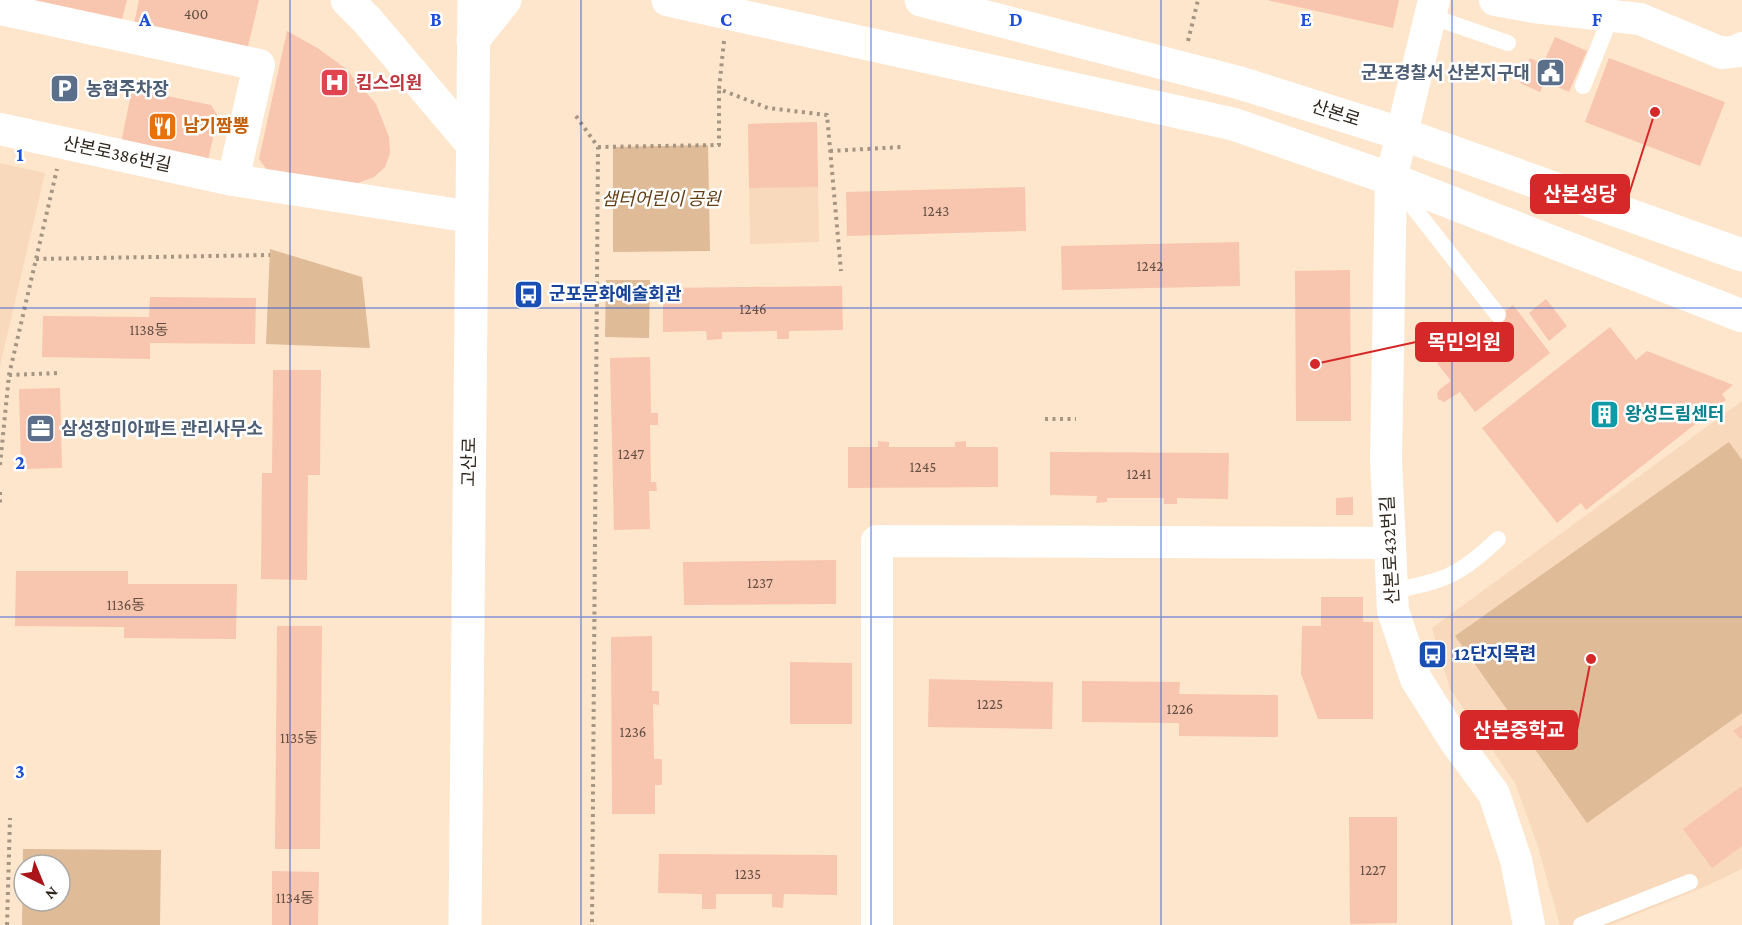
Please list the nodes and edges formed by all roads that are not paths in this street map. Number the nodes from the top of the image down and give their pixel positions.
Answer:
1 (347, 0) edge
2 (474, 0) edge
3 (505, 0) edge
4 (668, 0) edge
5 (921, 0) edge
6 (1495, 0) edge
7 (1534, 4) edge
8 (1432, 8) edge
9 (0, 9) edge
10 (1634, 12) edge
11 (473, 40) junction
12 (1508, 43) dead end
13 (1742, 48) edge
14 (1583, 86) dead end
15 (0, 129) edge
16 (1402, 134) junction
17 (472, 144) junction
18 (1391, 178) junction
19 (233, 180) junction
20 (472, 217) junction
21 (1742, 255) edge
22 (1498, 315) dead end
23 (1742, 316) edge
24 (1498, 539) dead end
25 (1390, 543) junction
26 (1392, 591) junction
27 (1690, 882) dead end
28 (465, 925) edge
29 (877, 925) edge
30 (1529, 925) edge
31 (1581, 925) edge

1 - 17 street
2 - 11 street, 고산로
3 - 11 street
4 - 18 street
5 - 16 street, 산본로
6 - 7 street
7 - 10 street
8 - 12 lane
8 - 16 street, 산본로432번길
9 - 19 street
10 - 13 street
10 - 14 lane
11 - 17 street, 고산로
15 - 19 street, 산본로386번길
16 - 18 street, 산본로432번길
16 - 21 street, 산본로
17 - 20 street, 고산로
18 - 22 lane
18 - 23 street
18 - 25 street, 산본로432번길
19 - 20 street, 산본로386번길
20 - 28 street, 고산로
24 - 26 lane
25 - 26 street, 산본로432번길
25 - 29 street
26 - 30 street, 산본로432번길
27 - 31 lane

